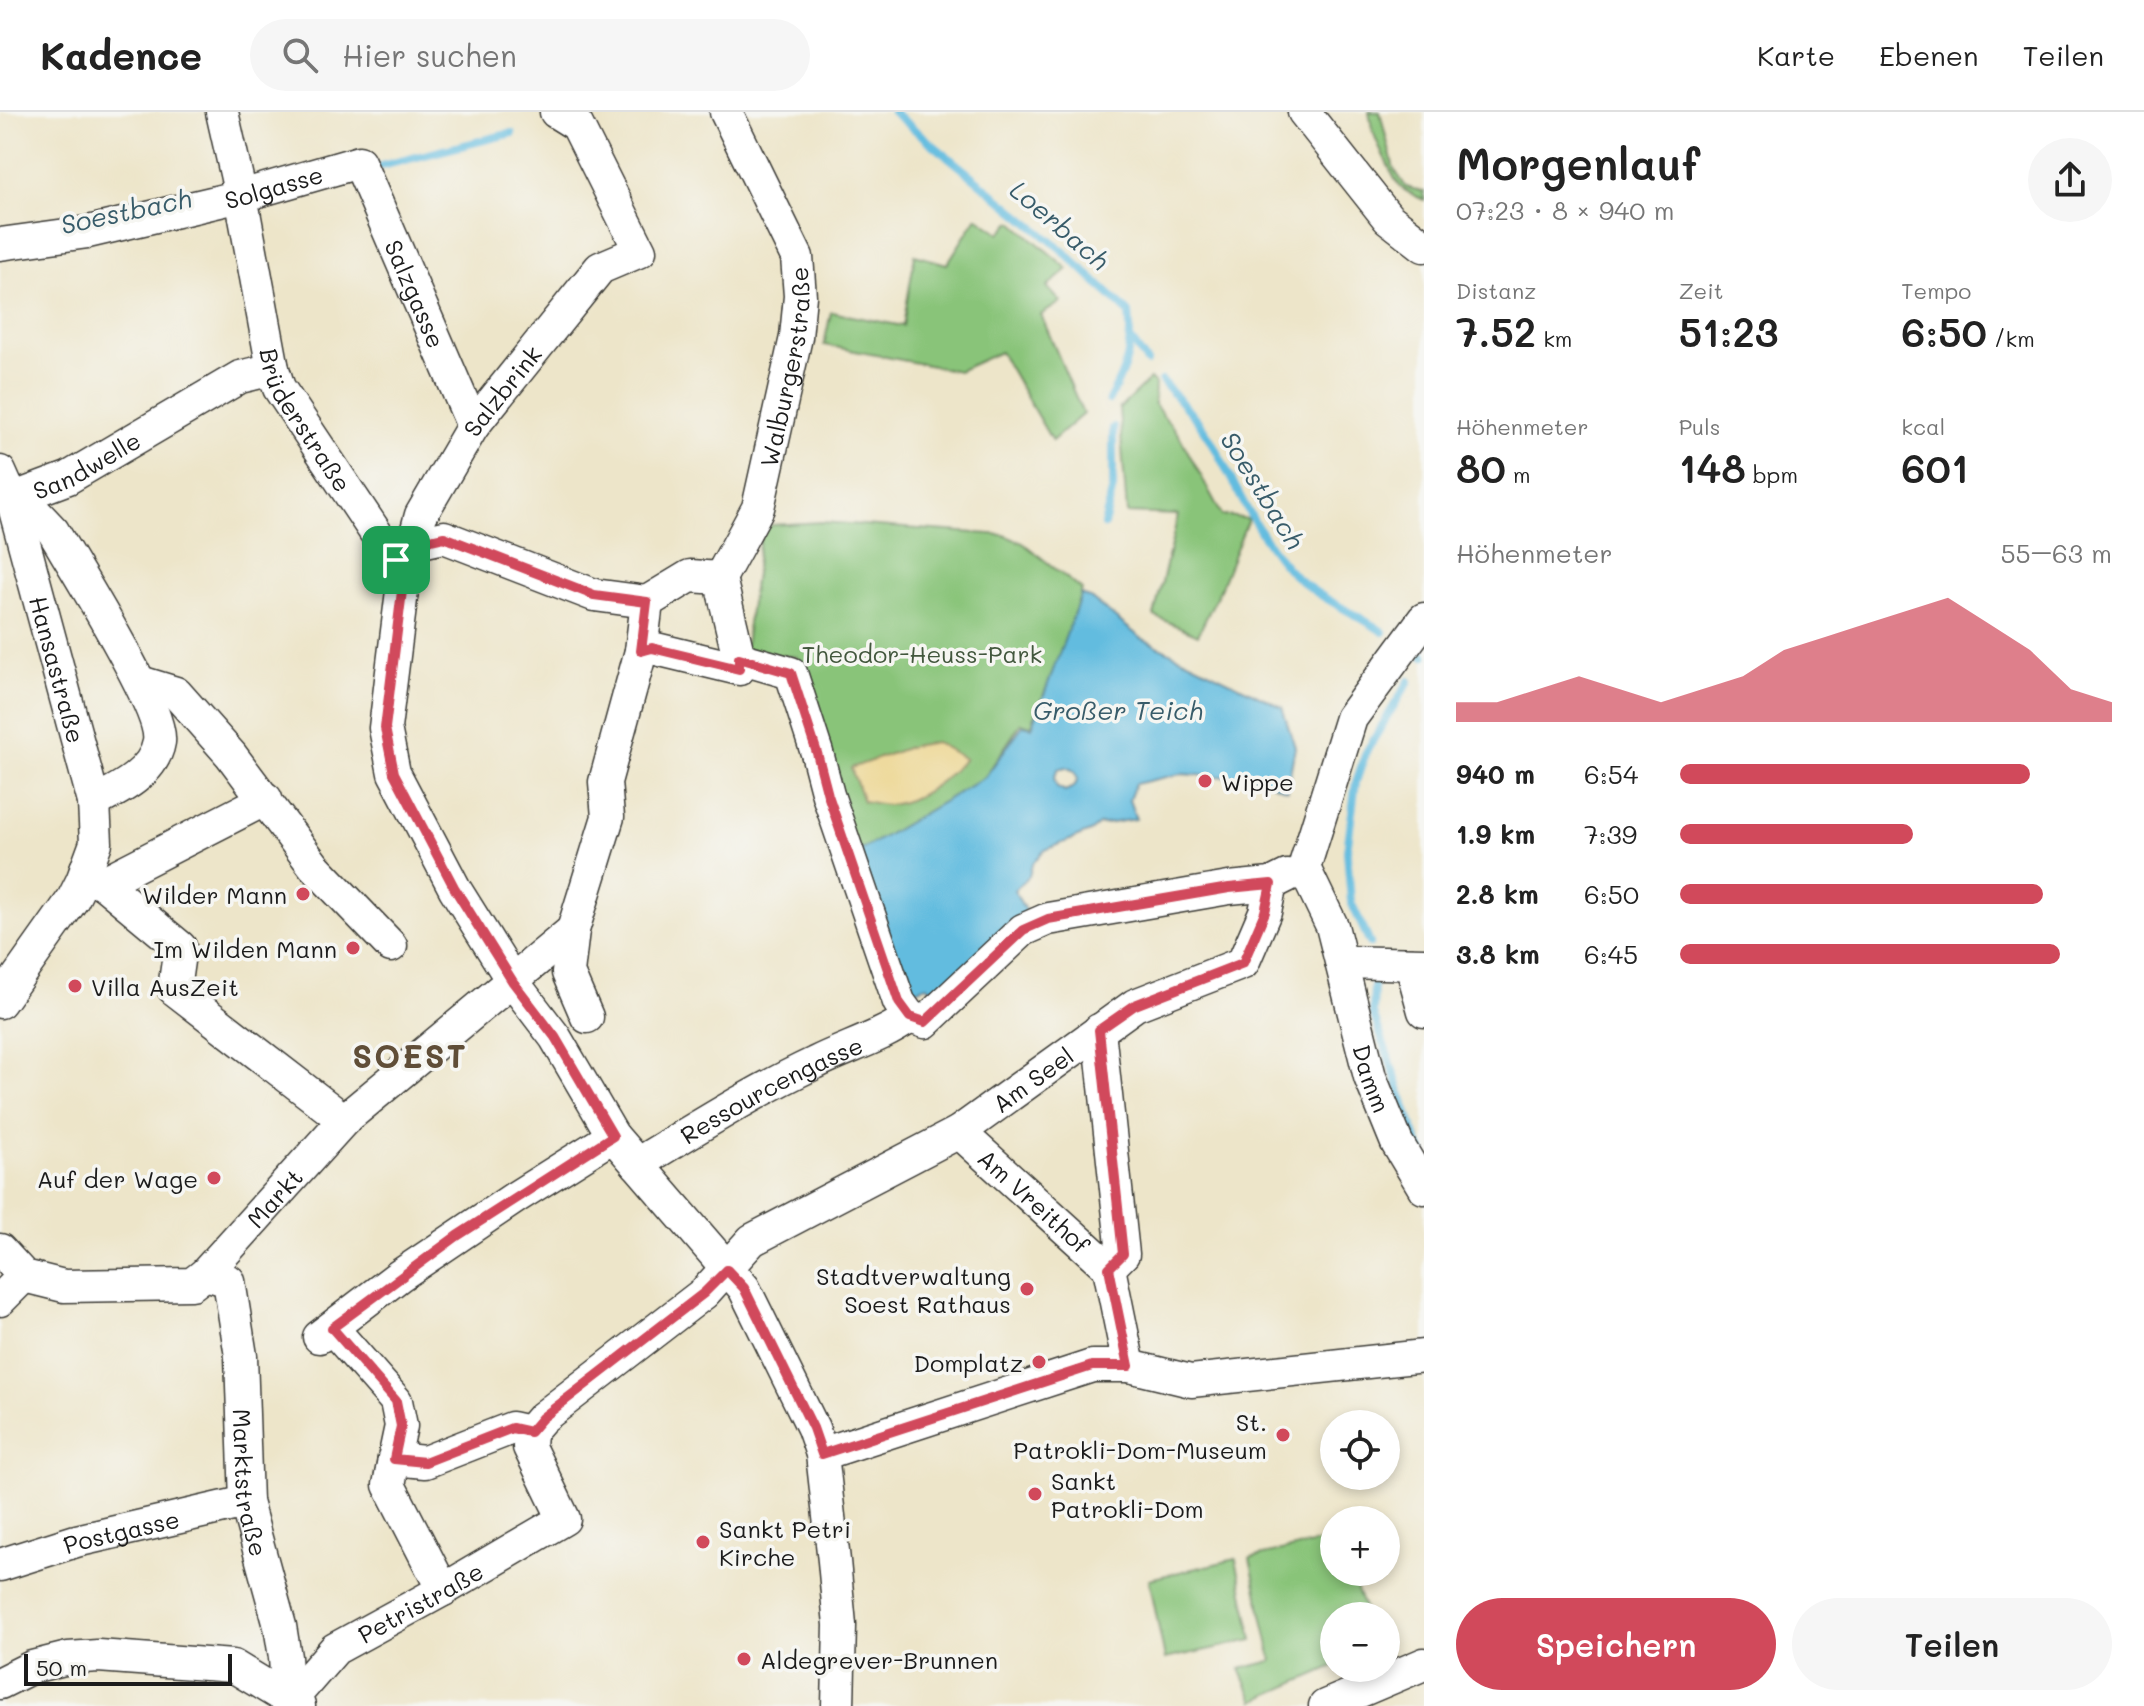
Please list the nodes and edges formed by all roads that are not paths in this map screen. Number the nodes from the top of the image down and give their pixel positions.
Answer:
1 (222, 112) edge
2 (556, 112) edge
3 (726, 112) edge
4 (1304, 112) edge
5 (359, 162) joint
6 (241, 196) junction
7 (0, 244) edge
8 (1424, 246) edge
9 (273, 369) junction
10 (473, 426) junction
11 (6, 486) edge
12 (405, 552) junction
13 (720, 578) junction
14 (647, 602) junction
15 (1424, 619) edge
16 (641, 651) junction
17 (739, 658) junction
18 (140, 682) junction
19 (266, 799) junction
20 (94, 802) junction
21 (1304, 868) junction
22 (94, 876) junction
23 (1271, 884) junction
24 (573, 930) junction
25 (391, 946) dead end
26 (1342, 962) junction
27 (1418, 964) edge
28 (513, 982) junction
29 (0, 1002) edge
30 (1424, 1011) edge
31 (587, 1017) dead end
32 (910, 1017) junction
33 (1099, 1030) junction
34 (344, 1120) junction
35 (959, 1132) junction
36 (613, 1136) junction
37 (637, 1164) junction
38 (1424, 1188) edge
39 (0, 1250) edge
40 (1109, 1268) junction
41 (727, 1270) junction
42 (205, 1274) junction
43 (24, 1276) junction
44 (0, 1300) edge
45 (1424, 1356) edge
46 (1129, 1366) junction
47 (530, 1432) junction
48 (822, 1454) junction
49 (394, 1459) junction
50 (246, 1502) junction
51 (0, 1565) edge
52 (443, 1590) junction
53 (1424, 1664) edge
54 (0, 1683) edge
55 (292, 1704) edge
56 (838, 1706) edge
57 (1325, 1706) edge

1 - 6 street, Brüderstraße
2 - 10 street, Salzbrink
3 - 13 street, Walburgerstraße
4 - 8 street
5 - 6 street, Solgasse
5 - 10 street, Salzgasse
6 - 7 street, Solgasse
6 - 9 street, Brüderstraße
9 - 11 street, Sandwelle
9 - 12 street, Brüderstraße
10 - 12 street, Salzbrink
11 - 18 street, Sandwelle
11 - 20 street, Hansastraße
12 - 14 street
12 - 28 street, Brüderstraße
13 - 14 street
13 - 17 street
14 - 16 street
15 - 21 street
16 - 17 street
16 - 24 street
17 - 32 street
18 - 19 street
18 - 20 street, Sandwelle
19 - 22 street
19 - 25 street
20 - 22 street, Hansastraße
21 - 23 street
21 - 26 street, Damm
22 - 29 street, Hansastraße
22 - 34 street
23 - 32 street, Ressourcengasse
23 - 33 street, Am Seel
24 - 28 street, Markt
24 - 31 street
26 - 27 street
26 - 38 street, Damm
27 - 30 street
28 - 34 street, Markt
28 - 36 street
32 - 37 street, Ressourcengasse
33 - 35 street, Am Seel
33 - 40 street, Am Vreithof
34 - 42 street, Markt
35 - 40 street, Am Vreithof
35 - 41 street, Am Seel
36 - 37 street
36 - 49 street
37 - 41 street
39 - 43 street
40 - 46 street, Am Vreithof
41 - 47 street, Am Seel
41 - 48 street
42 - 43 street
42 - 50 street, Marktstraße
43 - 44 street
45 - 46 street
46 - 48 street
47 - 49 street
47 - 52 street, Petristraße
48 - 56 street
49 - 52 street
50 - 51 street, Postgasse
50 - 55 street, Marktstraße
52 - 55 street, Petristraße
53 - 57 street
54 - 55 street

